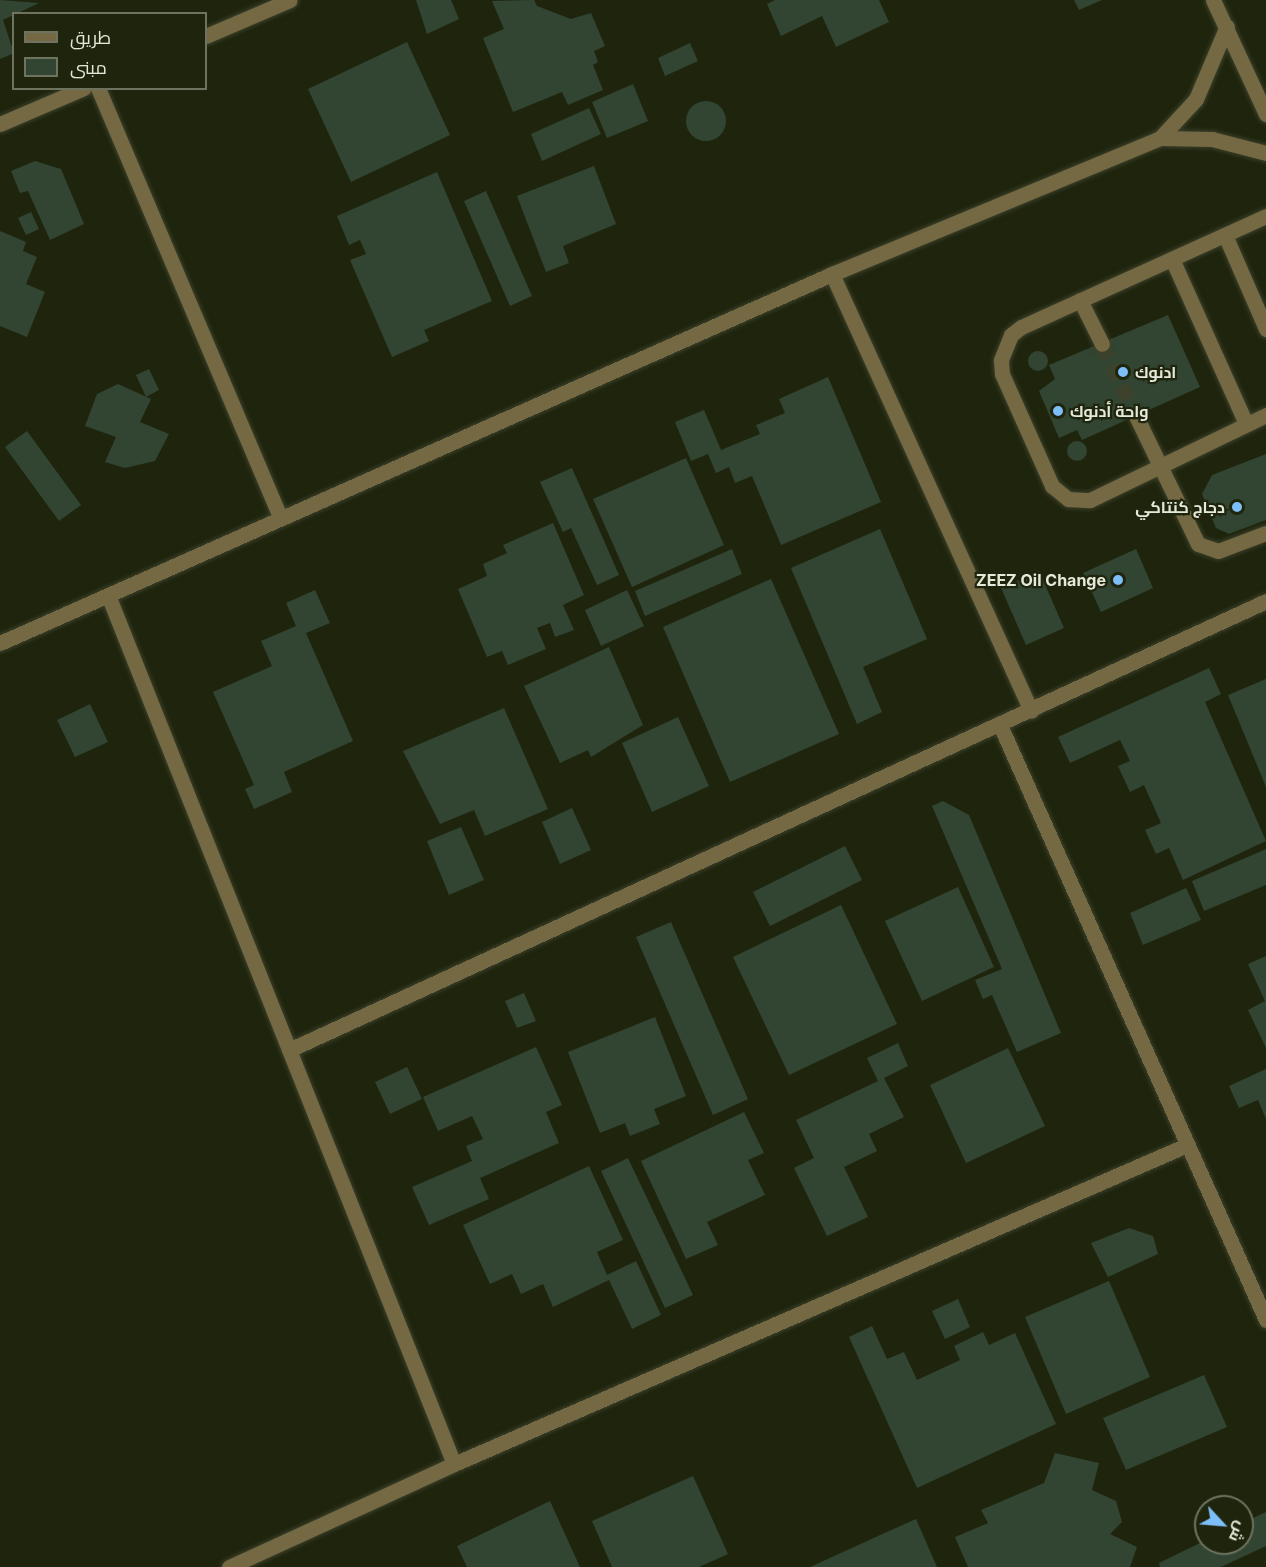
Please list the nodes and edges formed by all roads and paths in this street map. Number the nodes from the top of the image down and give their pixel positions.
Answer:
1 (290, 0) edge
2 (1213, 0) edge
3 (1227, 26) junction
4 (207, 36) edge
5 (79, 90) edge
6 (99, 90) edge
7 (1266, 114) edge
8 (0, 124) edge
9 (1160, 138) junction
10 (1266, 153) edge
11 (1266, 216) edge
12 (1225, 235) junction
13 (1172, 259) junction
14 (832, 274) junction
15 (1080, 300) junction
16 (1266, 329) edge
17 (1102, 344) tunnel mouth
18 (1266, 415) edge
19 (1136, 416) tunnel mouth
20 (1246, 424) junction
21 (1160, 466) junction
22 (280, 517) junction
23 (1266, 533) edge
24 (108, 595) junction
25 (1266, 601) edge
26 (0, 643) edge
27 (1031, 711) junction
28 (1000, 725) junction
29 (289, 1050) junction
30 (1187, 1144) junction
31 (1266, 1320) edge
32 (453, 1464) junction
33 (229, 1567) edge

1 - 4 street
2 - 3 street
3 - 7 street
3 - 9 street
5 - 8 street
6 - 22 street
9 - 10 street
9 - 14 street
11 - 12 street
12 - 13 street
12 - 16 street
13 - 15 street
13 - 20 street
14 - 22 street
14 - 27 street
15 - 17 street
15 - 21 street
18 - 20 street
19 - 21 street
20 - 21 street
21 - 23 street
22 - 24 street
24 - 26 street
24 - 29 street
25 - 27 street
27 - 28 street
28 - 29 street
28 - 30 street
29 - 32 street
30 - 31 street
30 - 32 street
32 - 33 street

